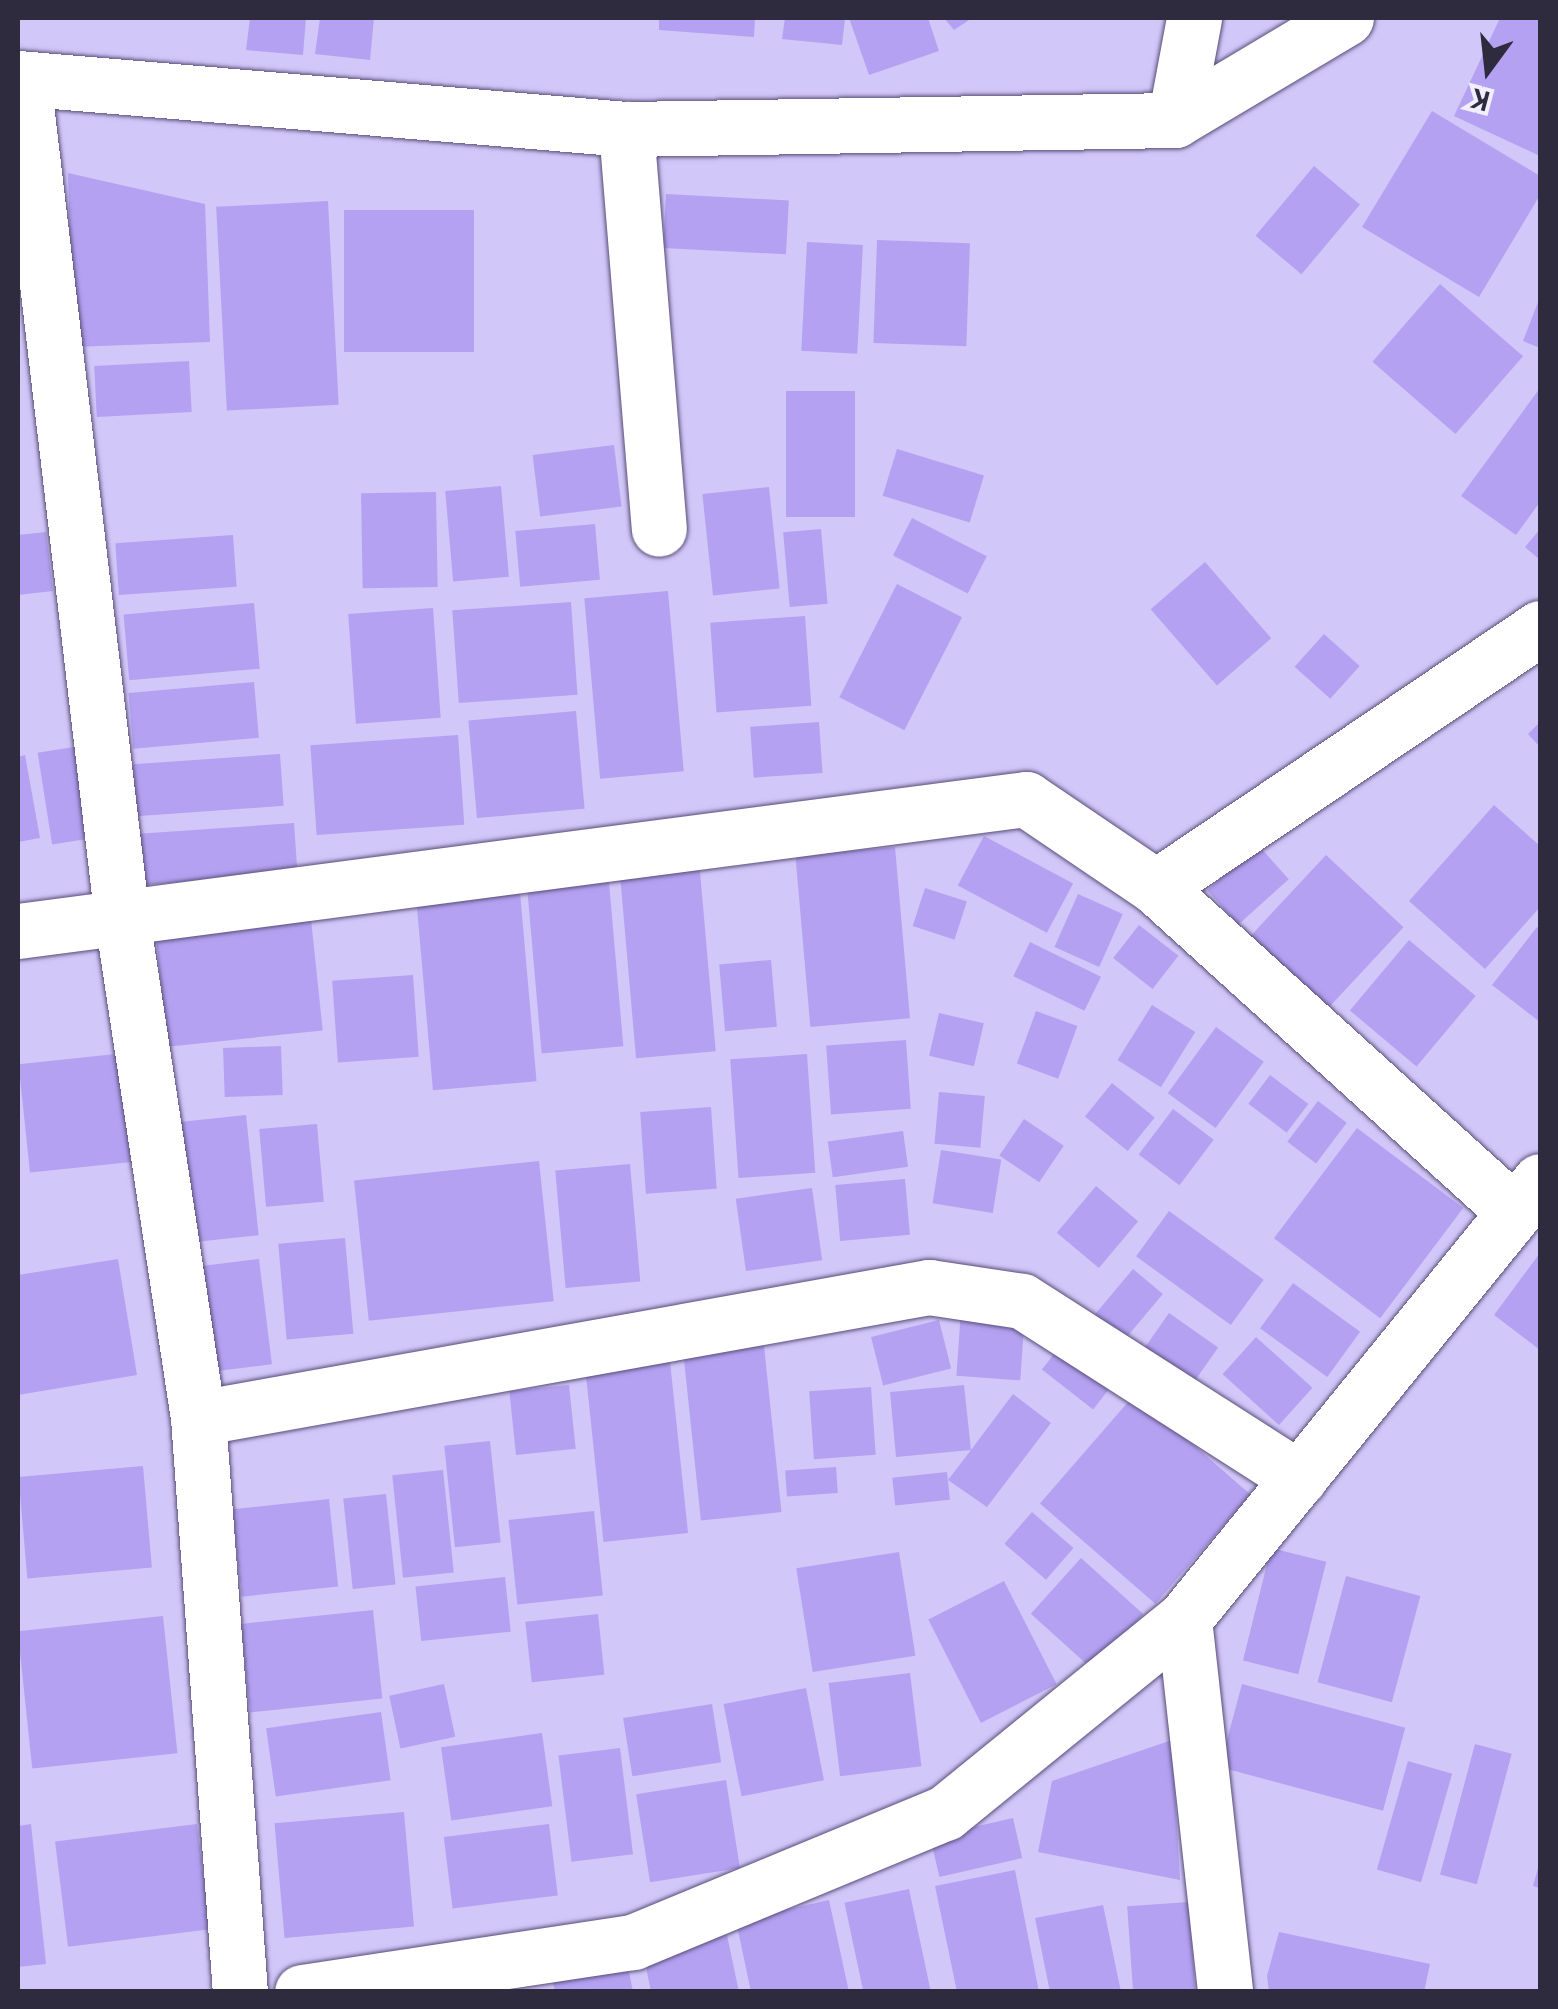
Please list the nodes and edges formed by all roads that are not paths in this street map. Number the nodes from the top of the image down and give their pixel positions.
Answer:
1 (1194, 18) edge
2 (1346, 18) edge
3 (20, 79) edge
4 (1175, 120) junction
5 (626, 129) junction
6 (659, 529) dead end
7 (1540, 628) edge
8 (1156, 886) junction
9 (122, 919) junction
10 (18, 931) edge
11 (1527, 1196) edge
12 (198, 1418) junction
13 (1300, 1478) junction
14 (1184, 1619) junction
15 (240, 1992) edge
16 (302, 1992) edge
17 (1225, 1992) edge

1 - 4 street
2 - 4 street
3 - 5 street
3 - 9 street
4 - 5 street
5 - 6 street
7 - 8 street
8 - 9 street
8 - 11 street
9 - 10 street
9 - 12 street
11 - 13 street
12 - 13 street
12 - 15 street
13 - 14 street
14 - 16 street
14 - 17 street

